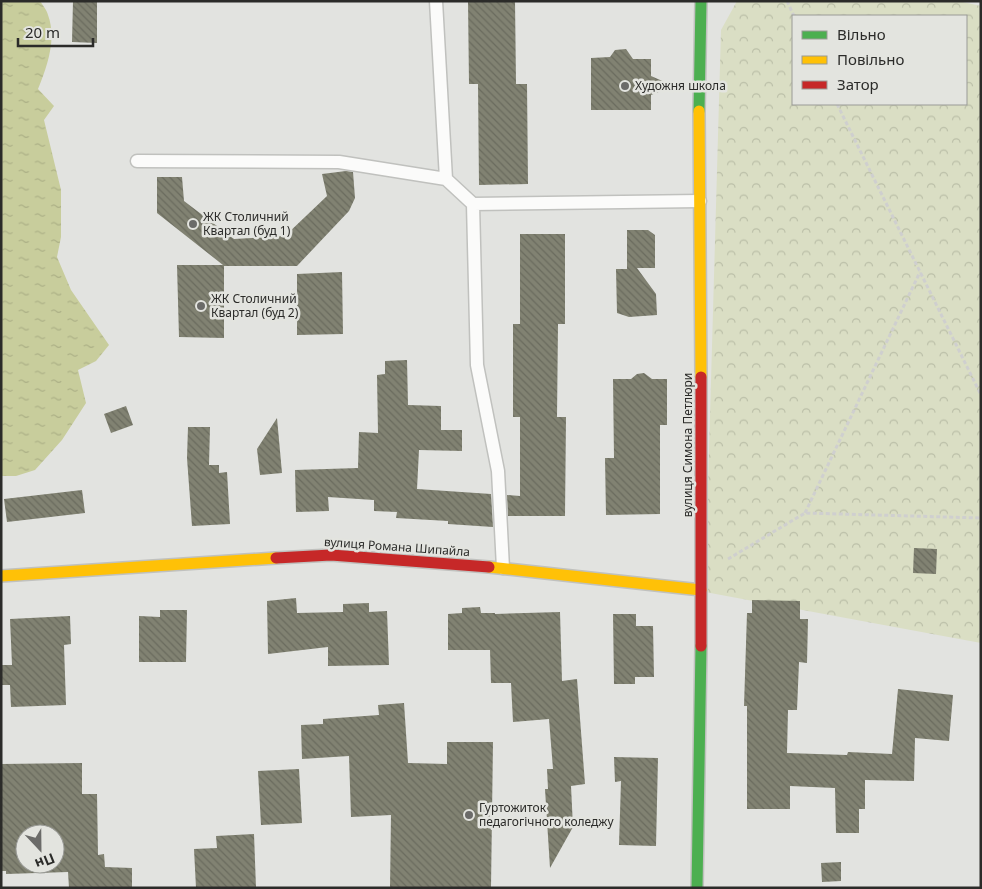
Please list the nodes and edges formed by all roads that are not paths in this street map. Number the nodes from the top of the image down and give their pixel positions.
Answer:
1 (436, 1) edge
2 (701, 1) edge
3 (137, 161) dead end
4 (446, 179) junction
5 (700, 201) junction
6 (473, 204) junction
7 (503, 568) junction
8 (1, 576) edge
9 (701, 590) junction
10 (697, 888) edge

1 - 4 lane
2 - 5 street, вулиця Симона Петлюри
3 - 4 lane
4 - 6 lane
5 - 6 lane
5 - 9 street, вулиця Симона Петлюри
6 - 7 lane
7 - 8 street, вулиця Романа Шипайла
7 - 9 street, вулиця Романа Шипайла
9 - 10 street, вулиця Симона Петлюри

